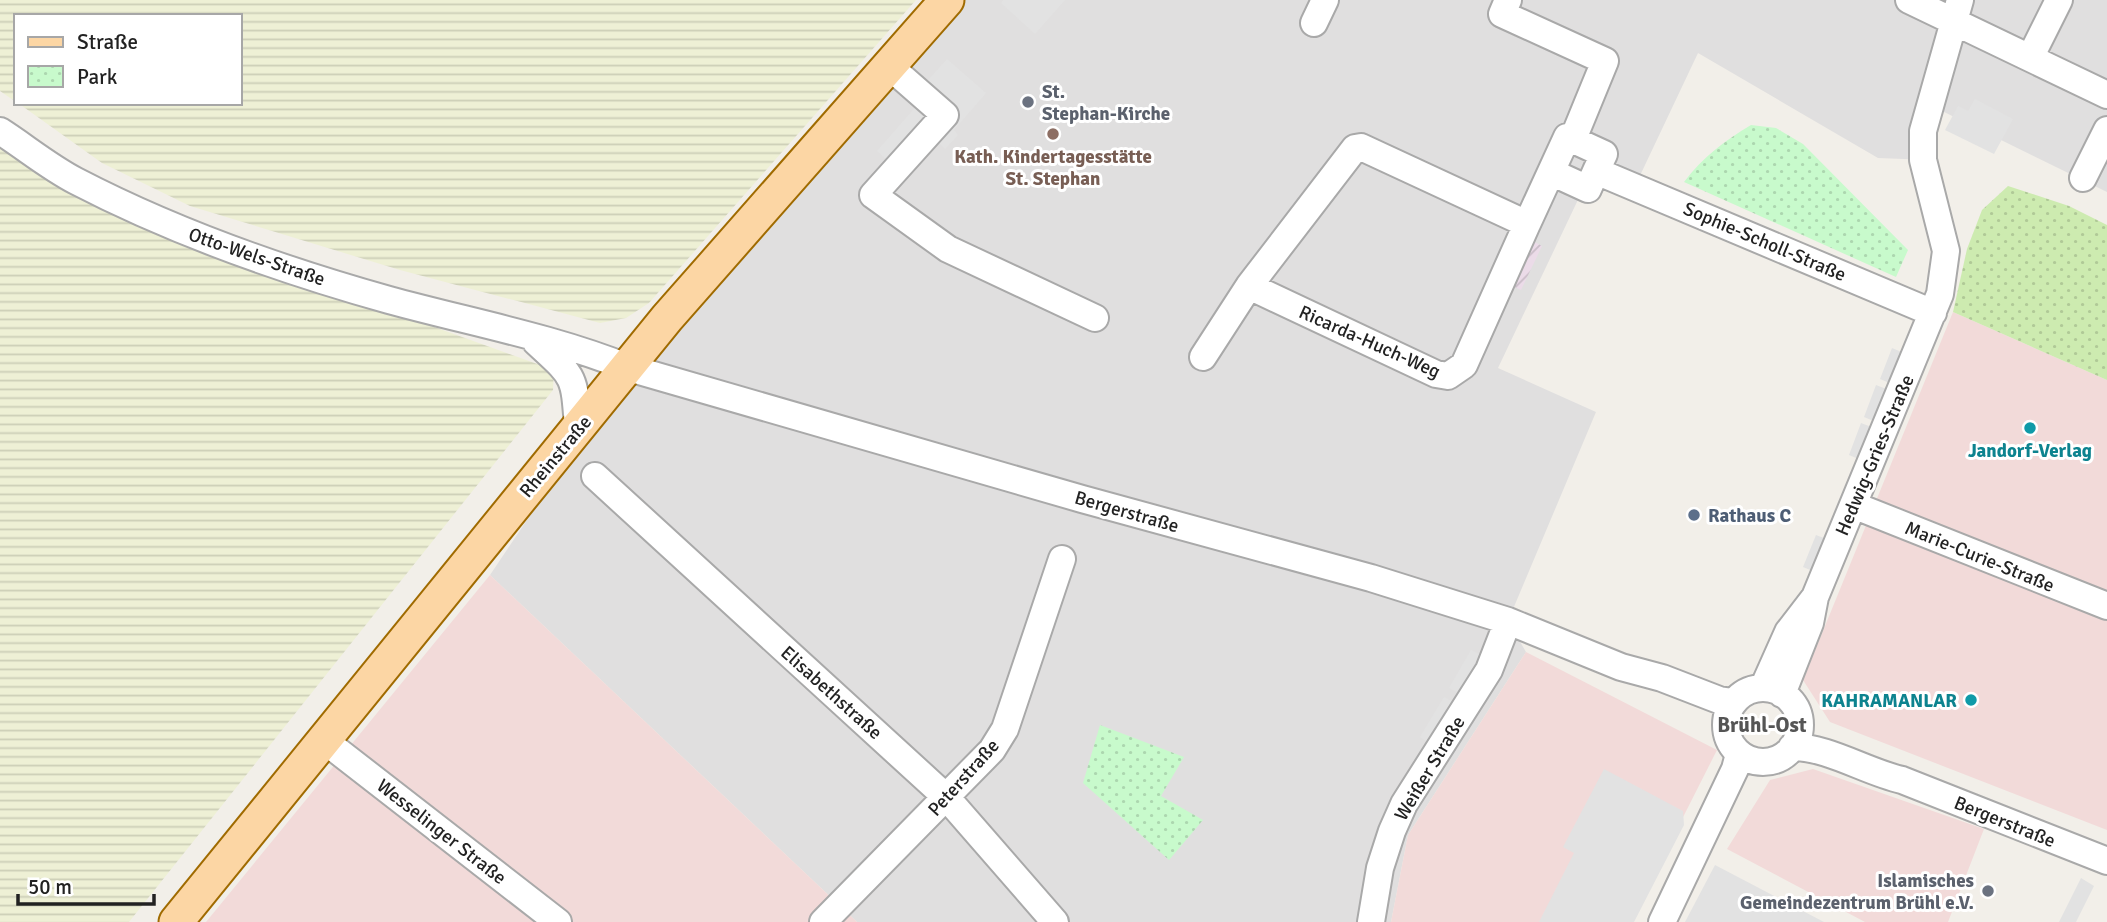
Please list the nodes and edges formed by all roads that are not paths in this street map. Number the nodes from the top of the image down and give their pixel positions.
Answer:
1 (947, 0) edge
2 (1909, 0) edge
3 (2059, 0) edge
4 (1499, 3) edge
5 (1957, 10) edge
6 (2031, 56) junction
7 (889, 66) junction
8 (2107, 95) edge
9 (2107, 130) edge
10 (0, 131) edge
11 (1573, 139) junction
12 (1596, 171) junction
13 (1551, 172) junction
14 (2083, 178) dead end
15 (1527, 224) junction
16 (1249, 286) junction
17 (1933, 313) junction
18 (1095, 318) dead end
19 (532, 338) junction
20 (1203, 357) dead end
21 (629, 368) junction
22 (578, 427) junction
23 (595, 476) dead end
24 (1853, 505) junction
25 (1062, 559) dead end
26 (2107, 606) edge
27 (1508, 621) junction
28 (1773, 691) junction
29 (1729, 715) junction
30 (1799, 719) junction
31 (326, 741) junction
32 (1793, 747) junction
33 (1751, 758) junction
34 (1902, 780) junction
35 (947, 798) junction
36 (2107, 861) edge
37 (176, 922) edge
38 (558, 922) edge
39 (822, 922) edge
40 (1055, 922) edge
41 (1371, 922) edge
42 (1662, 922) edge

1 - 7 main road, Rheinstraße
2 - 5 street
3 - 6 street
4 - 11 street
5 - 6 street
5 - 17 street, Hedwig-Gries-Straße
6 - 8 street
7 - 18 street
7 - 21 main road, Rheinstraße
9 - 14 street
10 - 19 street, Otto-Wels-Straße
11 - 12 street
11 - 13 street
12 - 13 street
12 - 17 street, Sophie-Scholl-Straße
13 - 15 street, Ricarda-Huch-Weg
15 - 16 street
15 - 16 street, Ricarda-Huch-Weg
16 - 20 street
17 - 24 street, Hedwig-Gries-Straße
19 - 21 street, Otto-Wels-Straße
19 - 22 street, Otto-Wels-Straße
21 - 22 main road, Rheinstraße
21 - 27 street, Bergerstraße
22 - 31 main road, Rheinstraße
23 - 35 street, Elisabethstraße
24 - 26 street, Marie-Curie-Straße
24 - 28 street, Hedwig-Gries-Straße
25 - 35 street, Peterstraße
27 - 29 street, Bergerstraße
27 - 41 street, Weißer Straße
28 - 29 street
28 - 30 street, Bergerstraße
29 - 33 street
30 - 32 street
30 - 34 street, Bergerstraße
31 - 37 main road, Rheinstraße
31 - 38 street, Wesselinger Straße
32 - 33 street
32 - 34 street, Bergerstraße
33 - 42 street
34 - 36 street, Bergerstraße
35 - 39 street, Peterstraße
35 - 40 street, Elisabethstraße

